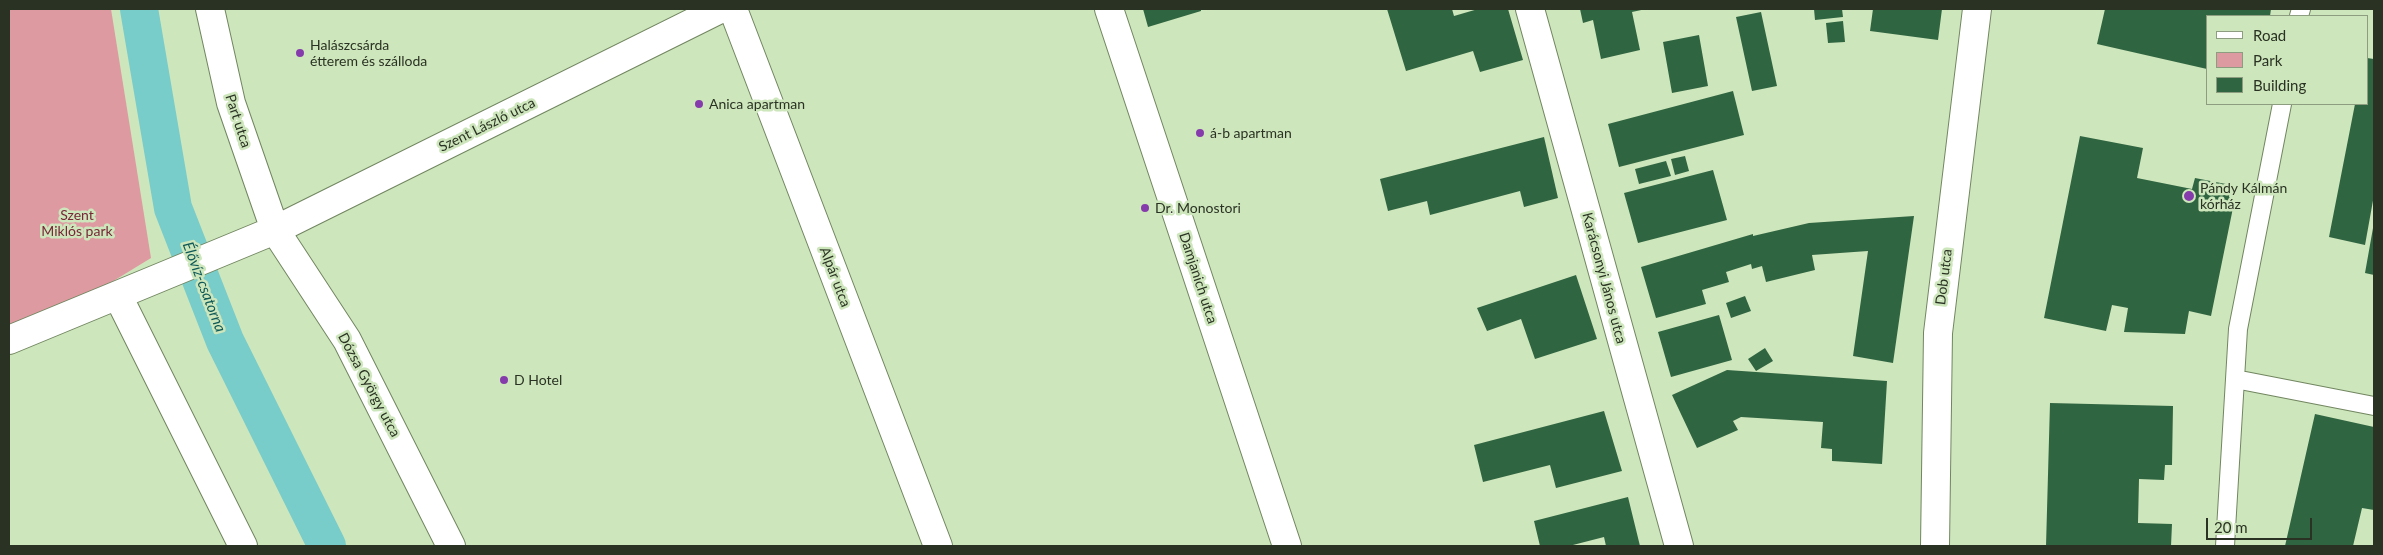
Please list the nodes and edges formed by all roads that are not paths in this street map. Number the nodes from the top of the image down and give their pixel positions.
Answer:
1 (210, 9) edge
2 (720, 9) edge
3 (733, 9) edge
4 (1109, 9) edge
5 (1530, 9) edge
6 (1976, 9) edge
7 (2282, 105) edge
8 (264, 235) junction
9 (125, 293) junction
10 (9, 340) edge
11 (2235, 379) junction
12 (2374, 406) edge
13 (242, 546) edge
14 (451, 546) edge
15 (938, 546) edge
16 (1287, 546) edge
17 (1678, 546) edge
18 (1935, 546) edge
19 (2225, 546) edge

1 - 8 street, Part utca
2 - 8 street, Szent László utca
3 - 15 street, Alpár utca
4 - 16 street, Damjanich utca
5 - 17 street, Karácsonyi János utca
6 - 18 street, Dob utca
7 - 11 lane
8 - 9 street, Szent László utca
8 - 14 street, Dózsa György utca
9 - 10 street
9 - 13 street
11 - 12 lane
11 - 19 lane

